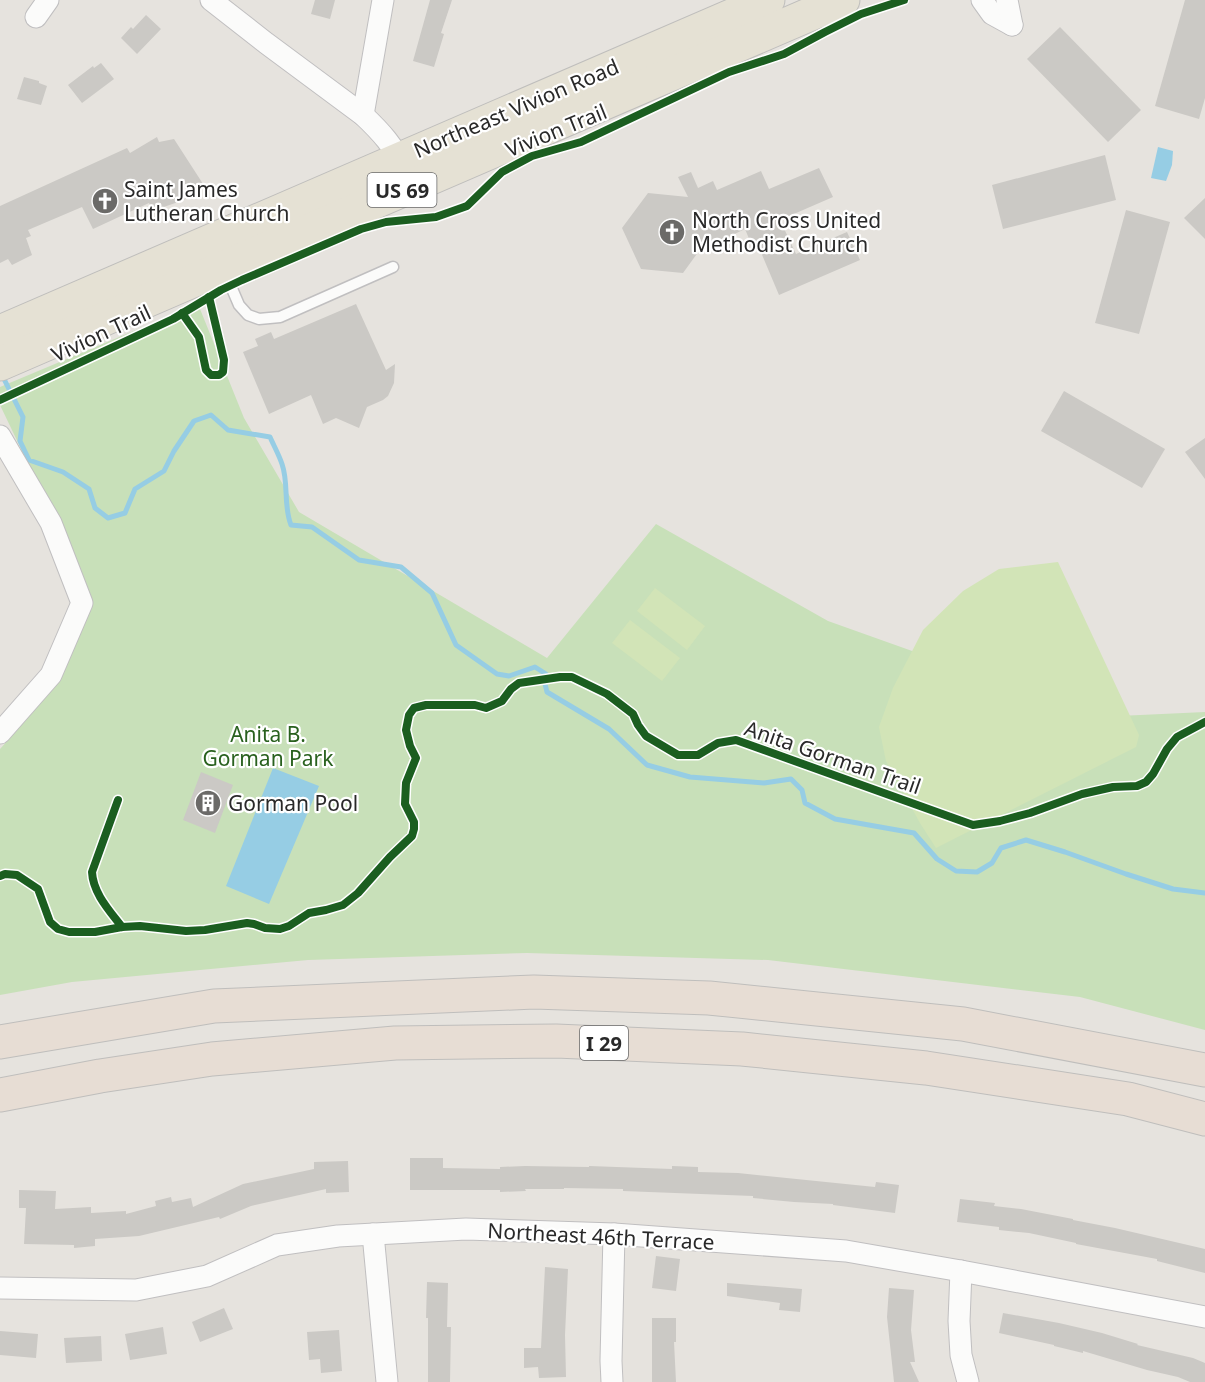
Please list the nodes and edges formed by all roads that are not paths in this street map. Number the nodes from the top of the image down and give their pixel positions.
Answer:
1 (211, 0) edge
2 (383, 0) edge
3 (768, 0) edge
4 (843, 0) edge
5 (982, 0) edge
6 (1007, 0) edge
7 (806, 9) edge
8 (363, 115) junction
9 (406, 172) junction
10 (221, 252) junction
11 (393, 267) dead end
12 (0, 332) edge
13 (0, 364) edge
14 (0, 436) edge
15 (0, 733) edge
16 (0, 1042) edge
17 (1205, 1070) edge
18 (0, 1095) edge
19 (1205, 1119) edge
20 (373, 1234) junction
21 (614, 1234) junction
22 (961, 1270) junction
23 (0, 1288) edge
24 (1205, 1317) edge
25 (387, 1382) edge
26 (612, 1382) edge
27 (968, 1382) edge

1 - 8 street
2 - 8 street
3 - 9 main road, Northeast Vivion Road / US 69
4 - 7 main road, Northeast Vivion Road / US 69
5 - 6 street
7 - 9 main road, Northeast Vivion Road / US 69
8 - 9 street
9 - 10 main road, Northeast Vivion Road / US 69
10 - 11 lane
10 - 12 main road, Northeast Vivion Road / US 69
10 - 13 main road, Northeast Vivion Road / US 69
14 - 15 street
16 - 17 highway, I 29
18 - 19 highway, I 29
20 - 21 street, Northeast 46th Terrace
20 - 23 street, Northeast 46th Terrace
20 - 25 street
21 - 22 street, Northeast 46th Terrace
21 - 26 street
22 - 24 street, Northeast 46th Terrace
22 - 27 street

